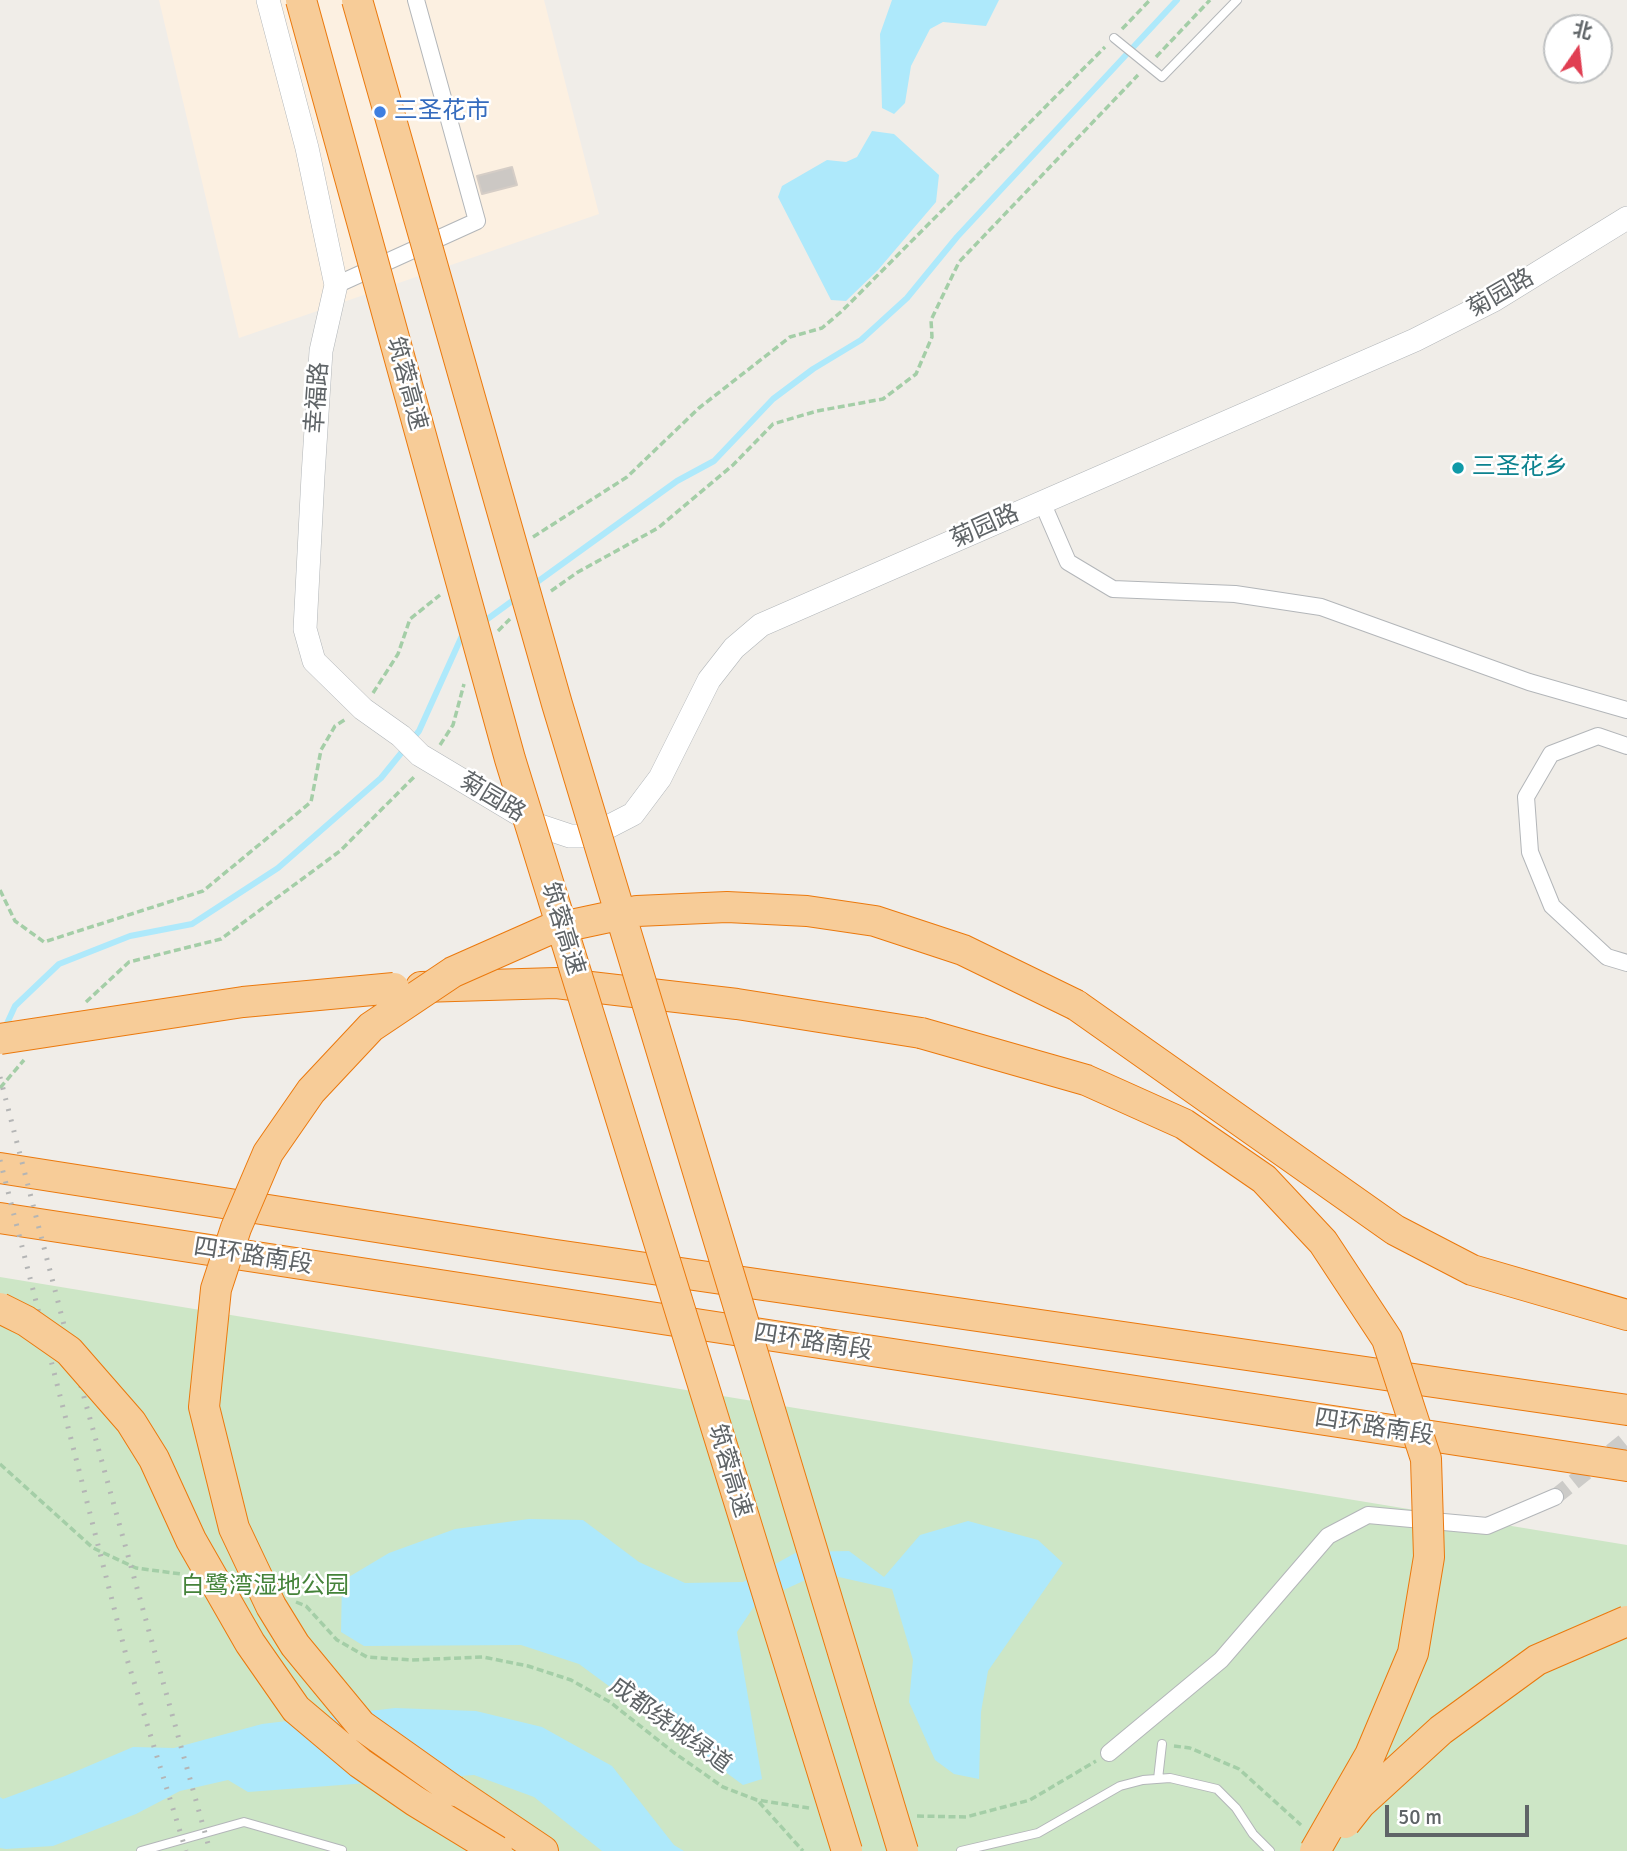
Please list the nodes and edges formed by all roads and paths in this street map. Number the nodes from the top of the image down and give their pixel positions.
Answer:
1 (268, 0) edge
2 (301, 0) edge
3 (357, 0) edge
4 (416, 0) edge
5 (1150, 0) edge
6 (1210, 0) edge
7 (1237, 0) edge
8 (1114, 38) junction
9 (1147, 66) junction
10 (1627, 218) edge
11 (336, 285) junction
12 (1042, 502) junction
13 (524, 543) dead end
14 (446, 591) dead end
15 (546, 594) dead end
16 (515, 616) dead end
17 (497, 633) dead end
18 (467, 672) dead end
19 (363, 709) junction
20 (1627, 710) edge
21 (1627, 746) edge
22 (425, 757) junction
23 (0, 890) edge
24 (1627, 964) edge
25 (80, 1007) dead end
26 (0, 1039) edge
27 (31, 1052) dead end
28 (0, 1088) edge
29 (0, 1168) edge
30 (12, 1220) edge
31 (0, 1308) edge
32 (1627, 1315) edge
33 (1627, 1410) edge
34 (0, 1464) edge
35 (1627, 1466) edge
36 (1555, 1497) tunnel mouth
37 (190, 1575) dead end
38 (293, 1601) dead end
39 (1627, 1621) edge
40 (1162, 1744) joint
41 (1109, 1753) joint
42 (1158, 1779) junction
43 (757, 1800) junction
44 (810, 1809) dead end
45 (906, 1816) dead end
46 (1309, 1839) edge
47 (342, 1850) edge
48 (141, 1851) edge
49 (497, 1851) edge
50 (543, 1851) edge
51 (803, 1851) edge
52 (847, 1851) edge
53 (903, 1851) edge
54 (961, 1851) edge
55 (1270, 1851) edge
56 (1324, 1851) edge

1 - 11 street, 幸福路
2 - 52 highway, 筑蓉高速, bridge
3 - 53 highway, bridge
4 - 11 street
5 - 8 path
6 - 9 path
7 - 9 lane
8 - 9 lane
8 - 13 path
9 - 15 path
10 - 12 street, 菊园路
11 - 19 street, 幸福路
12 - 20 street
12 - 22 street, 菊园路
14 - 19 path
16 - 17 path
18 - 22 path
19 - 22 street, 幸福路
19 - 23 path
21 - 24 street
22 - 25 path
26 - 46 highway, bridge
27 - 28 path
29 - 33 highway, 四环路南段
30 - 35 highway, 四环路南段
31 - 49 highway, bridge
32 - 50 highway, bridge
34 - 37 path
36 - 41 street
38 - 43 path, 成都绕城绿道
39 - 56 highway, bridge
40 - 42 lane
40 - 46 path
41 - 45 path
42 - 54 lane
42 - 55 lane
43 - 44 path, 成都绕城绿道
43 - 51 path
47 - 48 lane

